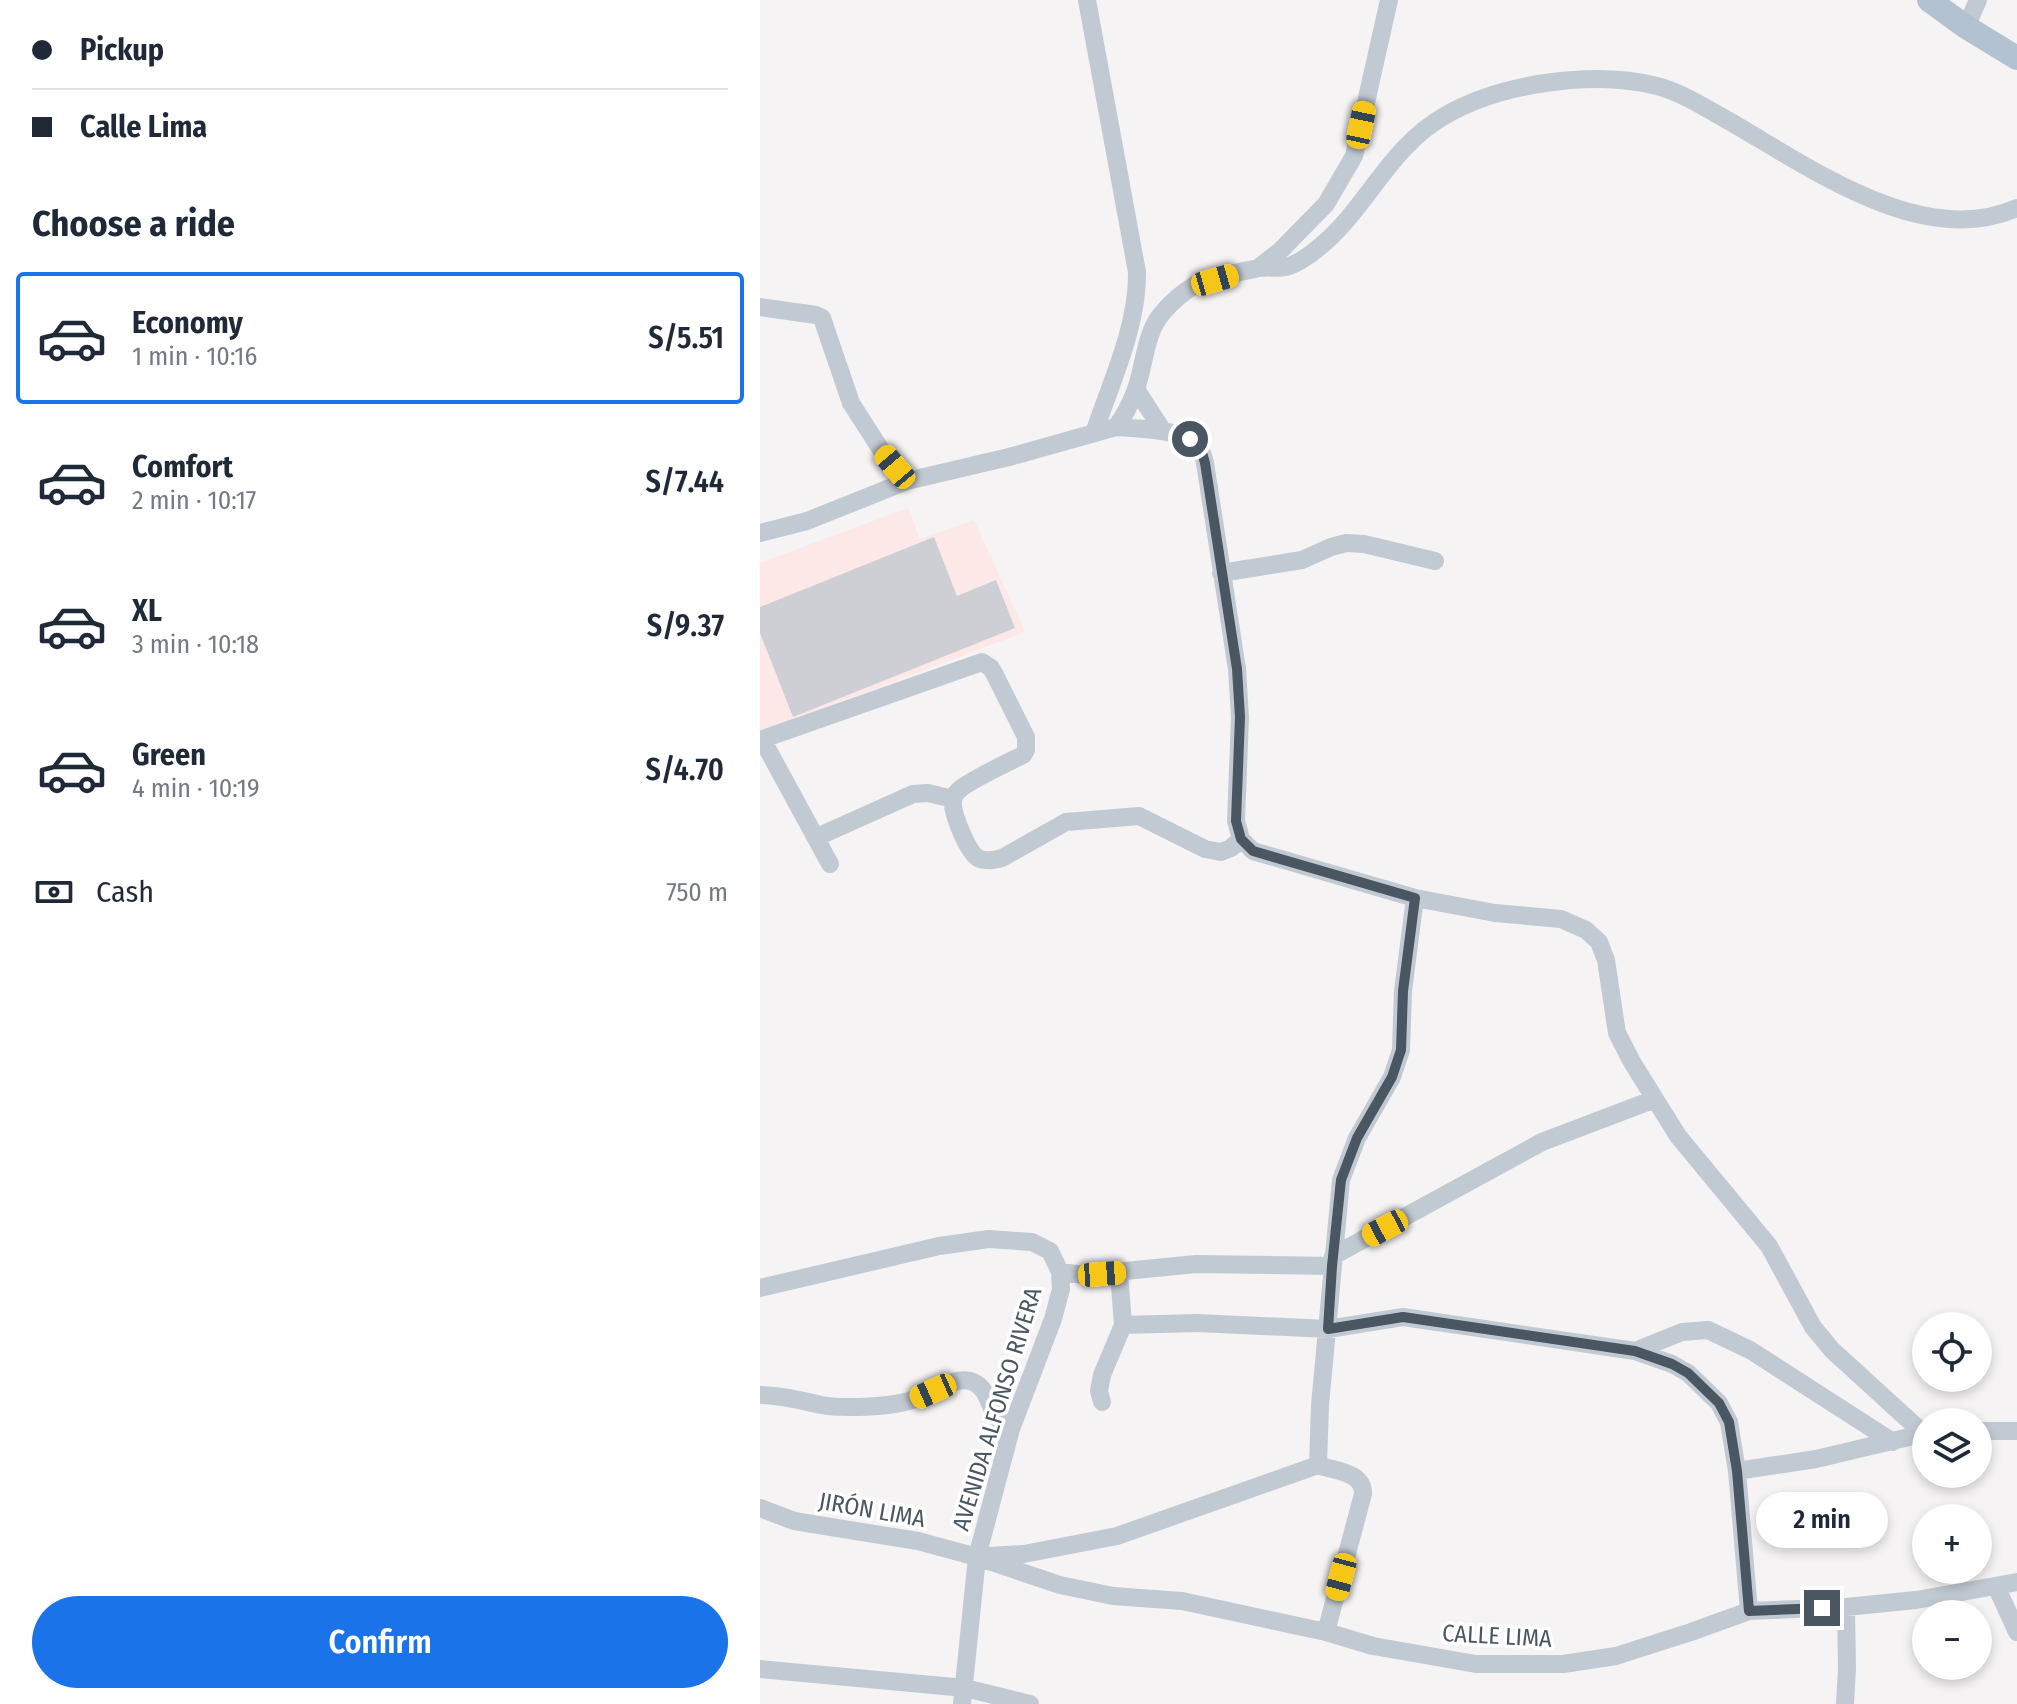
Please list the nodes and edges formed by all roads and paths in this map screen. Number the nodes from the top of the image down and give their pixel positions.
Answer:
1 (1087, 0) edge
2 (1389, 0) edge
3 (1929, 0) edge
4 (1978, 0) edge
5 (1966, 27) junction
6 (2017, 58) edge
7 (2017, 208) edge
8 (1258, 268) junction
9 (760, 307) edge
10 (1136, 389) junction
11 (1116, 427) junction
12 (1163, 431) junction
13 (1094, 433) junction
14 (907, 481) junction
15 (760, 533) edge
16 (1435, 561) dead end
17 (1221, 573) junction
18 (761, 740) edge
19 (953, 799) junction
20 (817, 837) junction
21 (1241, 839) junction
22 (830, 864) dead end
23 (1415, 898) junction
24 (1655, 1099) junction
25 (1332, 1261) junction
26 (1060, 1272) junction
27 (1119, 1273) junction
28 (760, 1288) edge
29 (1123, 1325) junction
30 (1328, 1329) junction
31 (1635, 1351) junction
32 (760, 1395) edge
33 (1102, 1402) dead end
34 (1912, 1422) edge
35 (1011, 1429) junction
36 (1992, 1431) edge
37 (2017, 1431) edge
38 (1912, 1436) edge
39 (1893, 1442) junction
40 (1318, 1465) junction
41 (1737, 1471) junction
42 (760, 1508) edge
43 (977, 1557) junction
44 (2017, 1582) edge
45 (1996, 1586) junction
46 (1846, 1607) junction
47 (1749, 1611) junction
48 (1326, 1632) junction
49 (2017, 1632) edge
50 (760, 1669) edge
51 (963, 1696) edge
52 (1026, 1704) edge
53 (1845, 1704) edge

1 - 13 street
2 - 8 street
3 - 5 main road
4 - 5 street
5 - 6 main road
7 - 8 street
8 - 10 street
9 - 14 street
10 - 11 street
10 - 12 street
11 - 12 street
11 - 13 street
12 - 17 street
13 - 14 street
14 - 15 street
16 - 17 street
17 - 21 street
18 - 19 street
18 - 20 street
19 - 20 street
19 - 21 street
20 - 22 street
21 - 23 street
23 - 24 street
23 - 25 street
24 - 25 street
24 - 34 street
25 - 27 street
25 - 30 street
26 - 27 street
26 - 28 street, AVENIDA ALFONSO RIVERA
26 - 35 street, AVENIDA ALFONSO RIVERA
27 - 29 street
29 - 30 street
29 - 33 street
30 - 31 street
30 - 40 street
31 - 39 street
31 - 41 street
32 - 35 street
35 - 43 street, AVENIDA ALFONSO RIVERA
36 - 37 street
38 - 39 street
39 - 41 street
40 - 43 street
40 - 48 street
41 - 47 street
42 - 43 street, JIRÓN LIMA
43 - 48 street, CALLE LIMA
43 - 51 street, AVENIDA ALFONSO RIVERA
44 - 45 street, CALLE LIMA
45 - 46 street, CALLE LIMA
45 - 49 street
46 - 47 street, CALLE LIMA
46 - 53 street
47 - 48 street, CALLE LIMA
50 - 51 street
51 - 52 street

